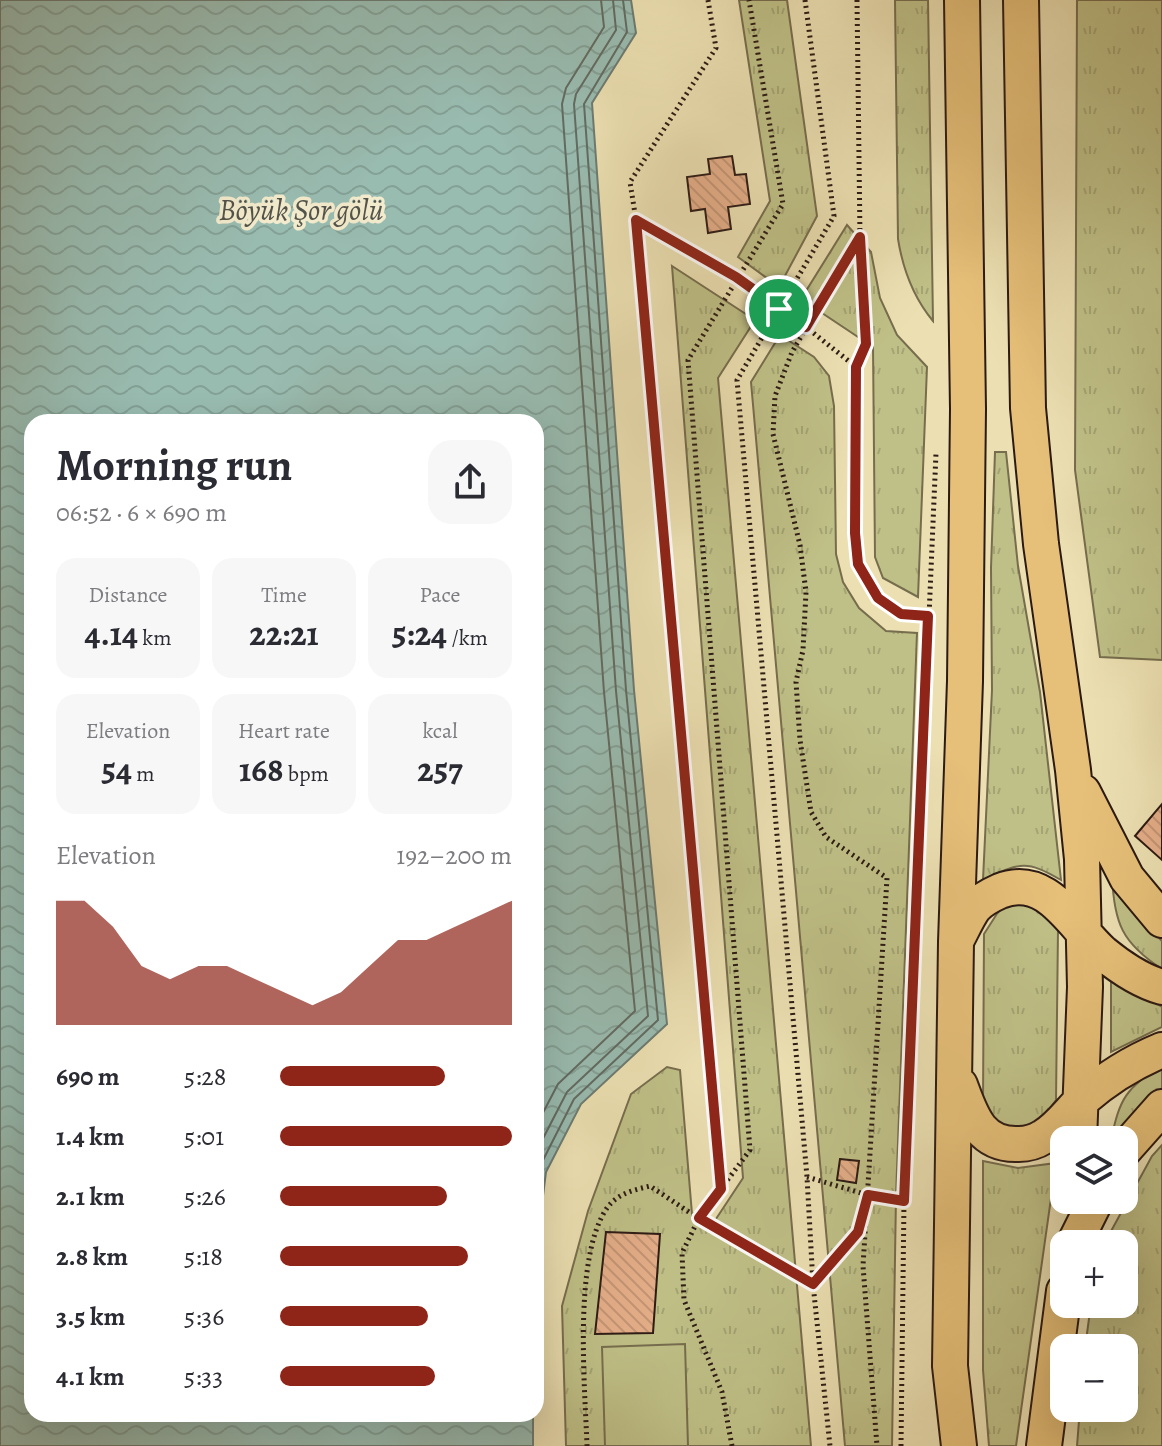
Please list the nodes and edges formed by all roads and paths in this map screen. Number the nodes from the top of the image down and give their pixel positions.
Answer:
1 (708, 0) edge
2 (749, 0) edge
3 (805, 0) edge
4 (857, 0) edge
5 (962, 0) edge
6 (1021, 0) edge
7 (636, 220) junction
8 (860, 237) junction
9 (736, 277) junction
10 (779, 309) junction
11 (806, 327) junction
12 (856, 367) junction
13 (936, 444) dead end
14 (928, 616) junction
15 (1073, 770) junction
16 (1162, 920) edge
17 (1083, 933) junction
18 (956, 942) junction
19 (1162, 987) edge
20 (1162, 1050) edge
21 (956, 1073) junction
22 (1082, 1101) junction
23 (1162, 1107) edge
24 (1080, 1126) edge
25 (1138, 1134) edge
26 (807, 1177) junction
27 (721, 1189) junction
28 (868, 1195) junction
29 (904, 1201) junction
30 (699, 1218) junction
31 (813, 1284) junction
32 (1061, 1318) edge
33 (950, 1366) junction
34 (587, 1446) edge
35 (732, 1446) edge
36 (830, 1446) edge
37 (877, 1446) edge
38 (901, 1446) edge
39 (942, 1446) edge
40 (959, 1446) edge
41 (1044, 1446) edge

1 - 7 path
2 - 9 path
3 - 10 path
4 - 8 path
5 - 18 main road
6 - 15 main road
7 - 9 path
7 - 27 path
8 - 11 path
8 - 12 path
9 - 10 path
9 - 27 path
10 - 11 path
10 - 26 path
11 - 12 path
11 - 28 path
12 - 14 path
13 - 14 path
14 - 29 path
15 - 16 main road
15 - 17 main road
17 - 18 main road
17 - 19 main road
17 - 22 main road
18 - 21 main road
20 - 22 main road
21 - 22 main road
21 - 33 main road
22 - 24 main road
23 - 25 main road
26 - 28 path
26 - 31 path
27 - 30 path
28 - 29 path
28 - 31 path
28 - 37 path
29 - 38 path
30 - 31 path
30 - 34 path
30 - 35 path
31 - 36 path
32 - 41 main road
33 - 39 main road
33 - 40 main road

